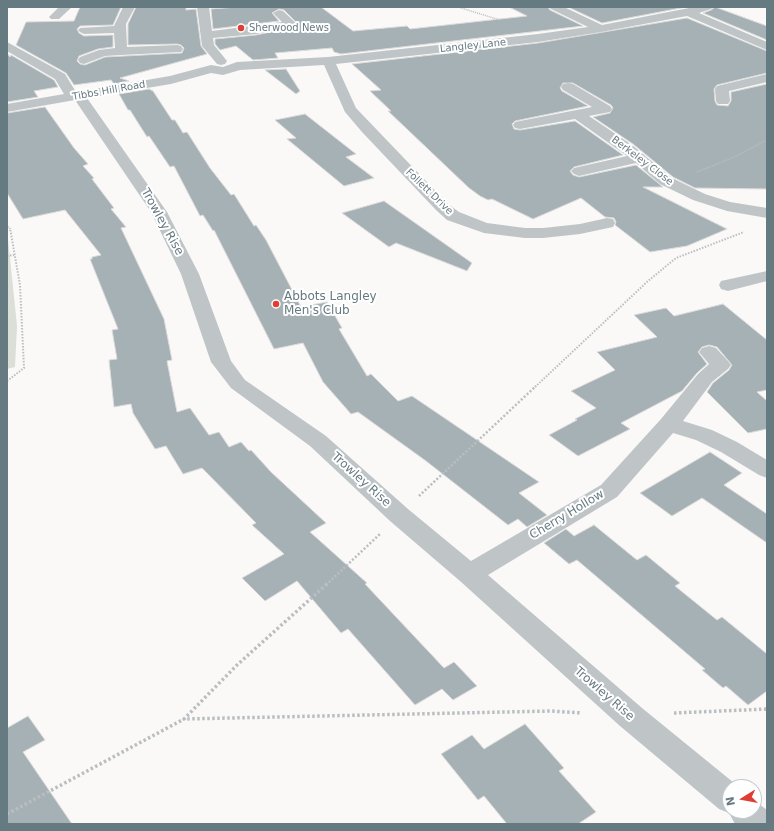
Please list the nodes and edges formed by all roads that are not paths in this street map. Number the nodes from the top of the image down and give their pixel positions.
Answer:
1 (66, 7) edge
2 (129, 7) edge
3 (203, 7) edge
4 (555, 7) edge
5 (706, 7) edge
6 (688, 12) junction
7 (280, 13) dead end
8 (55, 17) dead end
9 (121, 29) junction
10 (601, 29) junction
11 (84, 30) dead end
12 (207, 34) junction
13 (7, 46) edge
14 (767, 46) edge
15 (177, 49) dead end
16 (121, 51) junction
17 (21, 54) junction
18 (7, 57) edge
19 (84, 60) dead end
20 (221, 61) junction
21 (328, 61) junction
22 (237, 66) junction
23 (210, 69) junction
24 (767, 78) edge
25 (709, 86) dead end
26 (568, 87) dead end
27 (76, 96) junction
28 (7, 108) edge
29 (577, 114) junction
30 (520, 125) dead end
31 (640, 158) junction
32 (579, 171) dead end
33 (767, 213) edge
34 (607, 223) dead end
35 (767, 276) edge
36 (728, 285) dead end
37 (709, 352) dead end
38 (670, 424) junction
39 (767, 470) edge
40 (469, 574) junction
41 (722, 792) edge

1 - 8 street
2 - 9 street
3 - 12 street
4 - 10 street
5 - 6 street, Langley Lane
6 - 10 street, Langley Lane
6 - 14 street
7 - 12 street
9 - 11 street
9 - 16 street
10 - 21 street, Langley Lane
12 - 20 street
13 - 17 street, Trowley Rise
15 - 16 street
16 - 19 street
17 - 18 street
17 - 27 street, Trowley Rise
20 - 22 street
20 - 23 street, Tibbs Hill Road
21 - 22 street, Langley Lane
21 - 34 street, Follett Drive
22 - 23 street, Tibbs Hill Road
23 - 27 street, Tibbs Hill Road
24 - 25 street
26 - 29 street
27 - 28 street, Tibbs Hill Road
27 - 40 street, Trowley Rise
29 - 30 street
29 - 31 street, Berkeley Close
31 - 32 street
31 - 33 street, Berkeley Close
35 - 36 street
37 - 38 street, Cherry Hollow
38 - 39 street
38 - 40 street, Cherry Hollow
40 - 41 street, Trowley Rise

